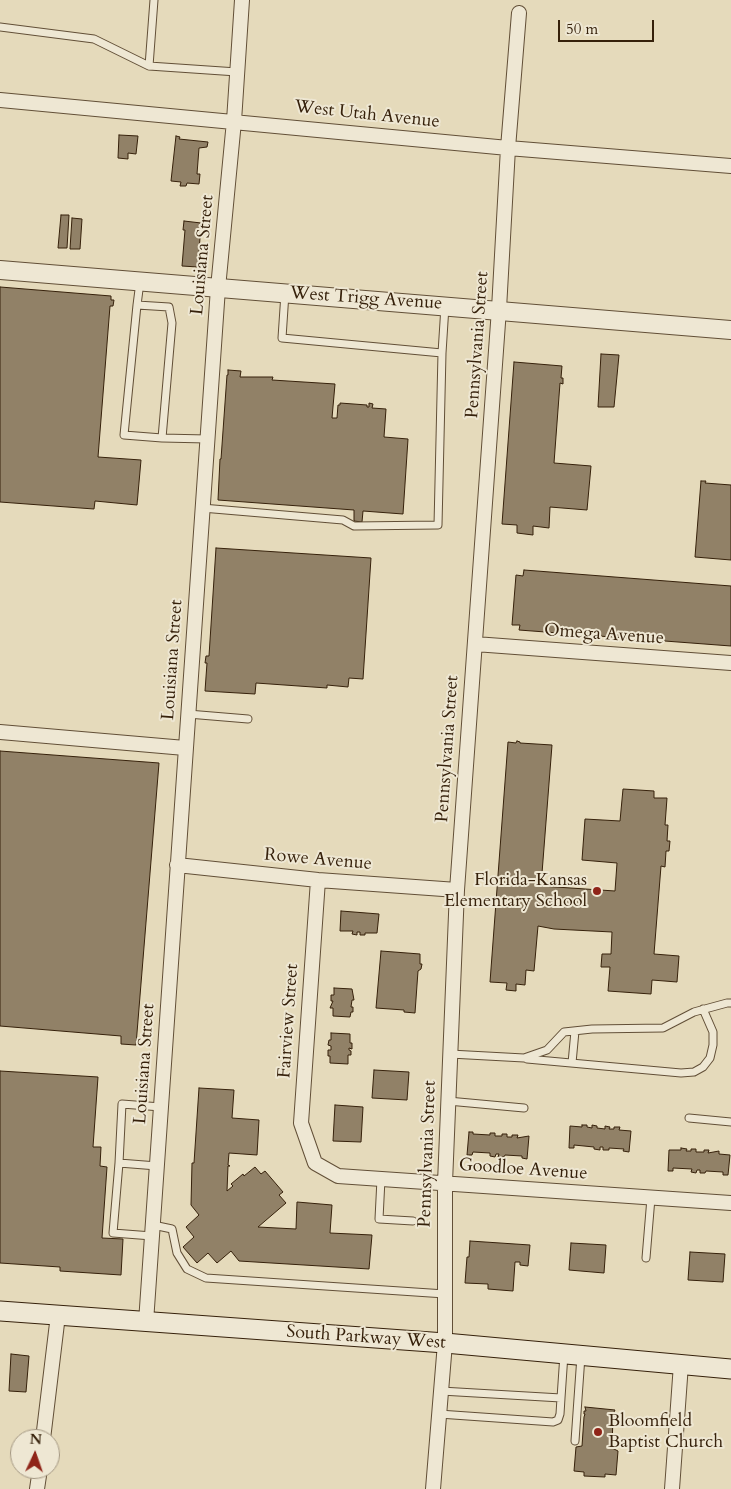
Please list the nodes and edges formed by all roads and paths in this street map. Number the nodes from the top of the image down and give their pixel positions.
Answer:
1 (154, 0) edge
2 (242, 0) edge
3 (519, 13) dead end
4 (0, 27) edge
5 (149, 66) junction
6 (237, 72) junction
7 (0, 100) edge
8 (234, 121) junction
9 (508, 148) junction
10 (731, 166) edge
11 (0, 270) edge
12 (140, 281) junction
13 (218, 288) junction
14 (285, 293) junction
15 (137, 305) junction
16 (445, 305) junction
17 (499, 309) junction
18 (731, 330) edge
19 (442, 353) junction
20 (162, 438) junction
21 (207, 439) junction
22 (202, 508) junction
23 (475, 644) junction
24 (731, 663) edge
25 (187, 714) junction
26 (248, 719) dead end
27 (0, 732) edge
28 (185, 748) junction
29 (177, 865) junction
30 (318, 880) junction
31 (456, 890) junction
32 (731, 1003) edge
33 (703, 1009) junction
34 (575, 1030) junction
35 (450, 1054) junction
36 (524, 1058) junction
37 (572, 1063) junction
38 (448, 1101) junction
39 (161, 1107) junction
40 (524, 1108) dead end
41 (688, 1118) dead end
42 (731, 1122) edge
43 (119, 1163) junction
44 (315, 1163) joint
45 (157, 1166) junction
46 (381, 1179) junction
47 (445, 1184) junction
48 (651, 1198) junction
49 (731, 1203) edge
50 (413, 1221) dead end
51 (153, 1230) junction
52 (646, 1258) dead end
53 (445, 1294) junction
54 (0, 1311) edge
55 (58, 1315) junction
56 (146, 1322) junction
57 (445, 1343) junction
58 (572, 1354) junction
59 (681, 1364) junction
60 (731, 1369) edge
61 (441, 1391) junction
62 (561, 1398) junction
63 (439, 1414) junction
64 (44, 1429) edge
65 (575, 1441) dead end
66 (433, 1489) edge
67 (672, 1489) edge

1 - 5 lane
2 - 6 street, Louisiana Street
3 - 9 street, Pennsylvania Street
4 - 5 lane
5 - 6 lane
6 - 8 street, Louisiana Street
7 - 8 street, West Utah Avenue
8 - 9 street, West Utah Avenue
8 - 13 street, Louisiana Street
9 - 10 street, West Utah Avenue
9 - 17 street, Pennsylvania Street
11 - 12 street, West Trigg Avenue
12 - 13 street, West Trigg Avenue
12 - 15 lane
13 - 14 street, West Trigg Avenue
13 - 21 street, Louisiana Street
14 - 16 street, West Trigg Avenue
14 - 19 lane
15 - 20 lane
15 - 20 lane
16 - 17 street, West Trigg Avenue
16 - 19 lane
17 - 18 street, West Trigg Avenue
17 - 23 street, Pennsylvania Street
19 - 22 lane
20 - 21 lane
21 - 22 street, Louisiana Street
22 - 25 street, Louisiana Street
23 - 24 street, Omega Avenue
23 - 31 street, Pennsylvania Street
25 - 26 lane
25 - 28 street, Louisiana Street
27 - 28 street
28 - 29 street, Louisiana Street
29 - 30 street, Rowe Avenue
29 - 39 street, Louisiana Street
30 - 31 street, Rowe Avenue
30 - 44 street, Fairview Street
31 - 35 street, Pennsylvania Street
32 - 33 lane
33 - 34 lane
33 - 37 lane
34 - 36 lane
34 - 37 lane
35 - 36 lane
35 - 38 street, Pennsylvania Street
36 - 37 lane
38 - 40 lane
38 - 47 street, Pennsylvania Street
39 - 43 lane
39 - 45 street, Louisiana Street
41 - 42 lane
43 - 45 lane
43 - 51 lane
44 - 46 street, Goodloe Avenue
45 - 51 street, Louisiana Street
46 - 47 street, Goodloe Avenue
46 - 50 lane
47 - 48 street, Goodloe Avenue
47 - 53 street, Pennsylvania Street
48 - 49 street, Goodloe Avenue
48 - 52 lane
51 - 53 lane
51 - 56 street, Louisiana Street
53 - 57 street, Pennsylvania Street
54 - 55 main road, South Parkway West
55 - 56 main road, South Parkway West
55 - 64 street
56 - 57 main road, South Parkway West
57 - 58 main road, South Parkway West
57 - 61 street, Pennsylvania Street
58 - 59 main road, South Parkway West
58 - 62 lane
58 - 65 lane
59 - 60 main road, South Parkway West
59 - 67 street
61 - 62 lane
61 - 63 street, Pennsylvania Street
62 - 63 lane
63 - 66 street, Pennsylvania Street

